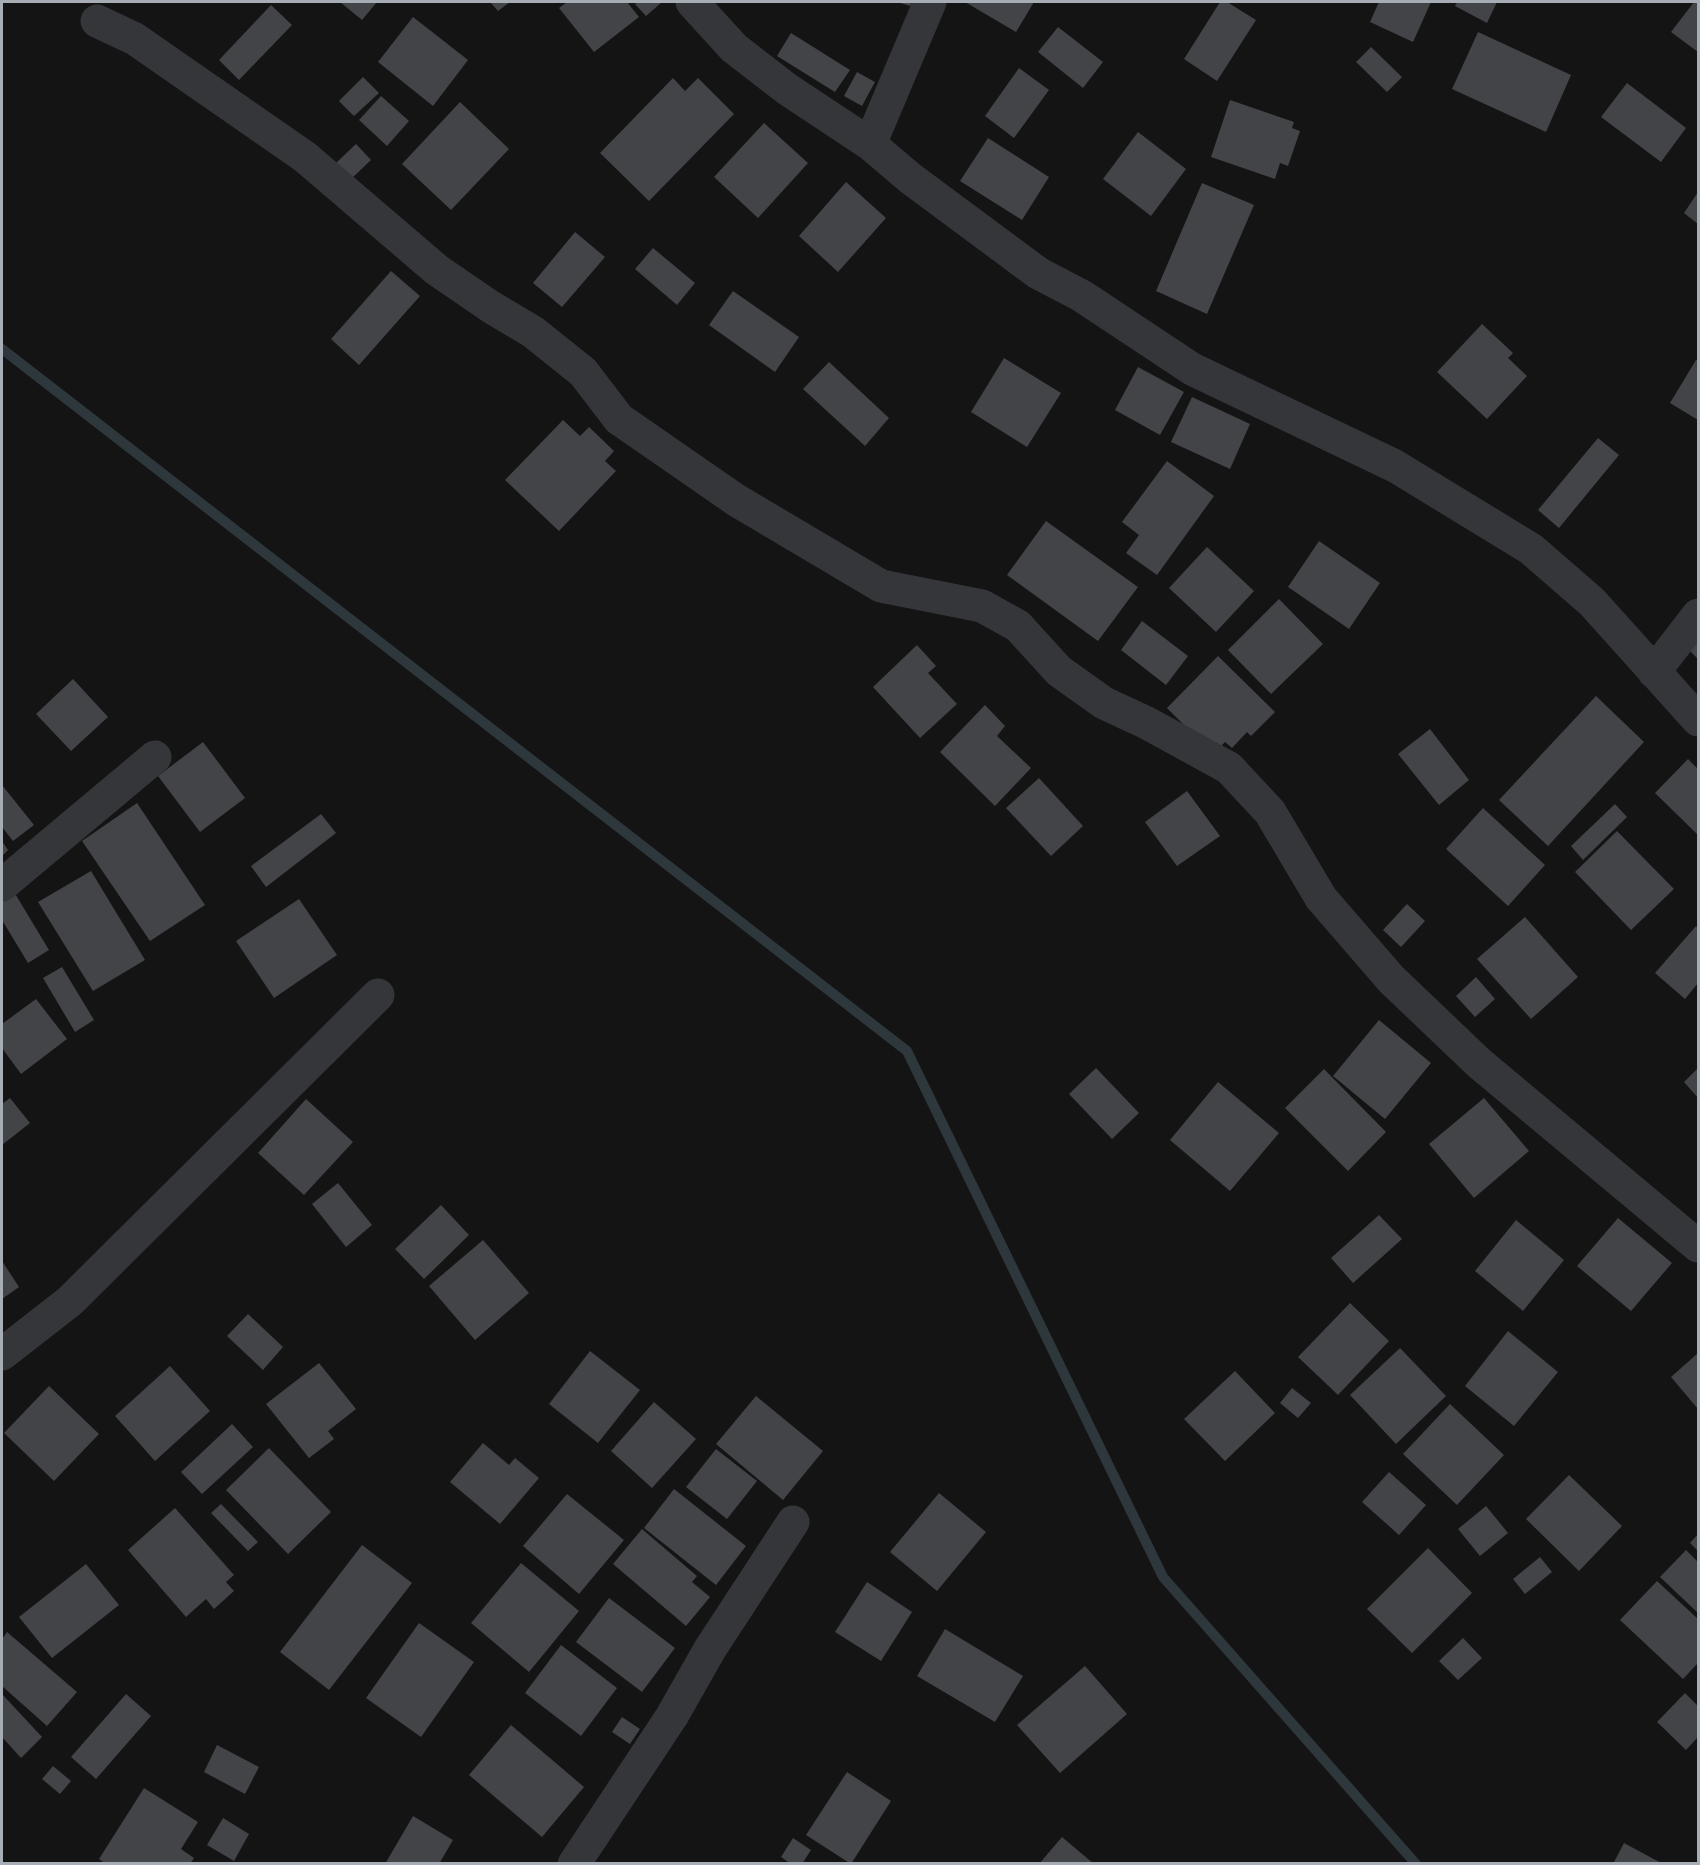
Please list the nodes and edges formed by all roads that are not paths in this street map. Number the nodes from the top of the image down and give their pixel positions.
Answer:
1 (692, 2) edge
2 (930, 2) edge
3 (98, 21) dead end
4 (870, 144) junction
5 (1698, 615) edge
6 (1654, 672) junction
7 (1698, 720) edge
8 (155, 757) dead end
9 (2, 885) edge
10 (378, 995) dead end
11 (1698, 1246) edge
12 (2, 1354) edge
13 (793, 1522) dead end
14 (574, 1863) edge

1 - 4 street
2 - 4 street
3 - 11 street
4 - 6 street
5 - 6 street
6 - 7 street
8 - 9 street
10 - 12 street
13 - 14 street

